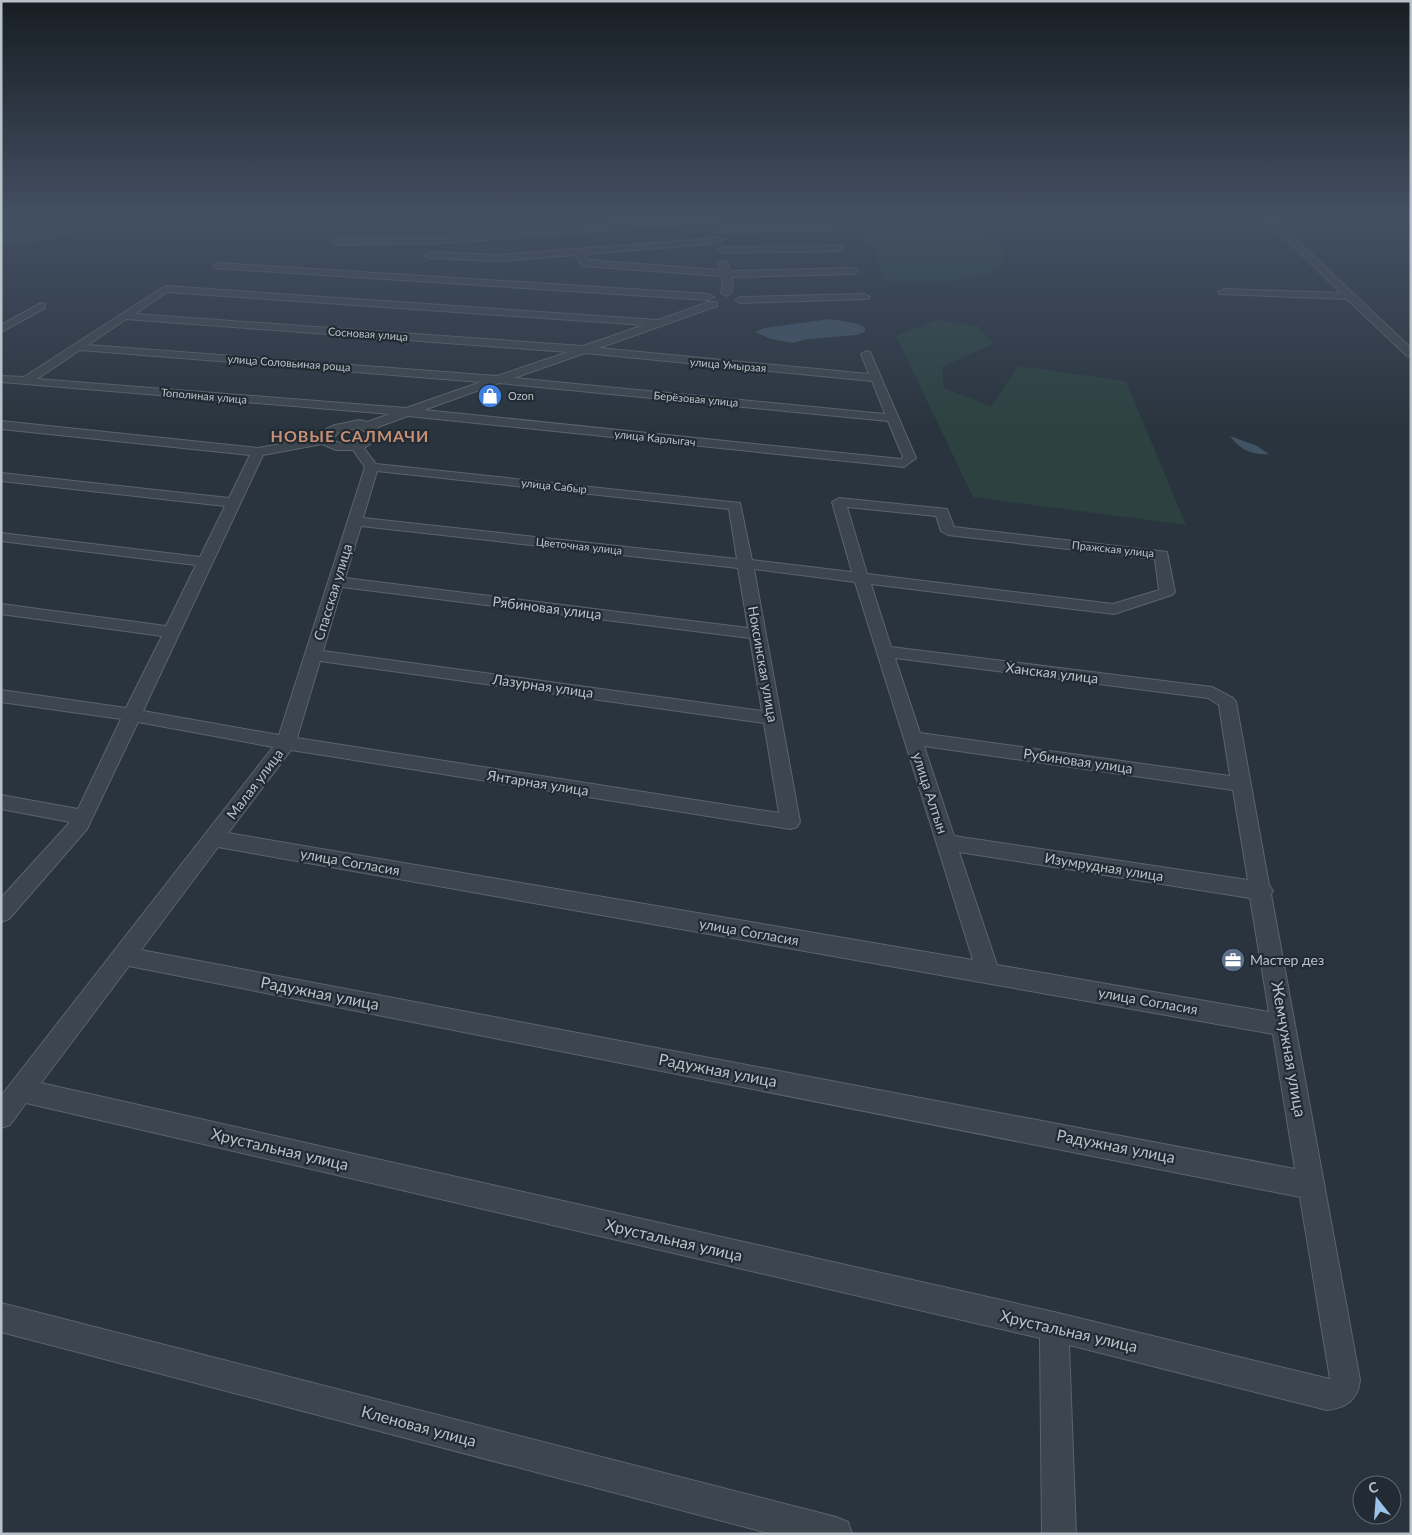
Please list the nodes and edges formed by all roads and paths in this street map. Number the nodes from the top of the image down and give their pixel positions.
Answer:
1 (532, 288) edge
2 (727, 288) edge
3 (1341, 288) edge
4 (1223, 292) dead end
5 (726, 293) junction
6 (1350, 296) junction
7 (865, 298) dead end
8 (740, 300) junction
9 (719, 303) junction
10 (41, 306) dead end
11 (124, 316) junction
12 (659, 323) junction
13 (1, 329) edge
14 (78, 347) junction
15 (582, 351) junction
16 (866, 354) dead end
17 (1411, 354) edge
18 (875, 378) junction
19 (1, 379) edge
20 (499, 380) junction
21 (26, 381) junction
22 (407, 412) junction
23 (892, 418) junction
24 (1, 425) edge
25 (368, 426) junction
26 (325, 440) junction
27 (356, 446) junction
28 (258, 452) junction
29 (904, 463) joint
30 (372, 467) junction
31 (1, 477) edge
32 (234, 503) junction
33 (735, 506) joint
34 (356, 521) junction
35 (1, 537) edge
36 (206, 562) junction
37 (746, 564) junction
38 (802, 571) joint
39 (861, 578) junction
40 (336, 582) junction
41 (1, 609) edge
42 (872, 612) joint
43 (172, 632) junction
44 (758, 634) junction
45 (884, 651) junction
46 (314, 655) junction
47 (1, 696) edge
48 (1220, 696) joint
49 (132, 715) junction
50 (772, 718) junction
51 (912, 738) junction
52 (286, 743) junction
53 (1243, 785) junction
54 (1, 802) edge
55 (84, 817) junction
56 (790, 822) joint
57 (213, 838) junction
58 (946, 842) junction
59 (1262, 892) junction
60 (1, 913) edge
61 (124, 956) junction
62 (988, 973) junction
63 (1285, 1027) junction
64 (20, 1090) junction
65 (1, 1116) edge
66 (1312, 1186) junction
67 (1, 1318) edge
68 (1054, 1327) junction
69 (1327, 1394) joint
70 (836, 1534) edge
71 (1060, 1534) edge

1 - 9 street
2 - 5 street
3 - 6 street
4 - 6 street
5 - 8 street
5 - 9 street
6 - 17 street
7 - 8 street
8 - 9 street
9 - 12 street
10 - 13 street
11 - 12 street
11 - 14 street
11 - 15 street, Сосновая улица
12 - 15 street
14 - 20 street, улица Соловьиная роща
14 - 21 street
15 - 18 street, улица Умырзая
15 - 20 street
16 - 18 street
18 - 23 street
19 - 21 street, Тополиная улица
20 - 22 street
20 - 23 street, Берёзовая улица
21 - 22 street, Тополиная улица
22 - 25 street
22 - 29 street, улица Карлыгач
23 - 29 street
24 - 28 street
25 - 26 street
25 - 27 street
26 - 27 street
26 - 28 street
27 - 30 street
28 - 32 street
30 - 33 street, улица Сабыр
30 - 34 street, Спасская улица
31 - 32 street
32 - 36 street
33 - 37 street, Ноксинская улица
34 - 37 street, Цветочная улица
34 - 40 street, Спасская улица
35 - 36 street
36 - 43 street
37 - 38 street, Цветочная улица
37 - 44 street, Ноксинская улица
38 - 39 street, Пражская улица
39 - 39 street, Пражская улица
39 - 42 street, Пражская улица
40 - 44 street, Рябиновая улица
40 - 46 street, Спасская улица
41 - 43 street
42 - 45 street, улица Алтын
43 - 49 street
44 - 50 street, Ноксинская улица
45 - 48 street, Ханская улица
45 - 51 street, улица Алтын
46 - 50 street, Лазурная улица
46 - 52 street, Спасская улица
47 - 49 street, Малая улица
48 - 53 street, Жемчужная улица
49 - 52 street, Малая улица
49 - 55 street
50 - 56 street, Ноксинская улица
51 - 53 street, Рубиновая улица
51 - 58 street, улица Алтын
52 - 56 street, Янтарная улица
52 - 57 street, Малая улица
53 - 59 street, Жемчужная улица
54 - 55 street
55 - 60 street
57 - 61 street, Малая улица
57 - 62 street, улица Согласия
58 - 59 street, Изумрудная улица
58 - 62 street, улица Алтын
59 - 63 street, Жемчужная улица
61 - 64 street, Малая улица
61 - 66 street, Радужная улица
62 - 63 street, улица Согласия
63 - 66 street, Жемчужная улица
64 - 65 street, Малая улица
64 - 68 street, Хрустальная улица
66 - 69 street, Жемчужная улица
67 - 70 street, Кленовая улица
68 - 69 street, Хрустальная улица
68 - 71 street

